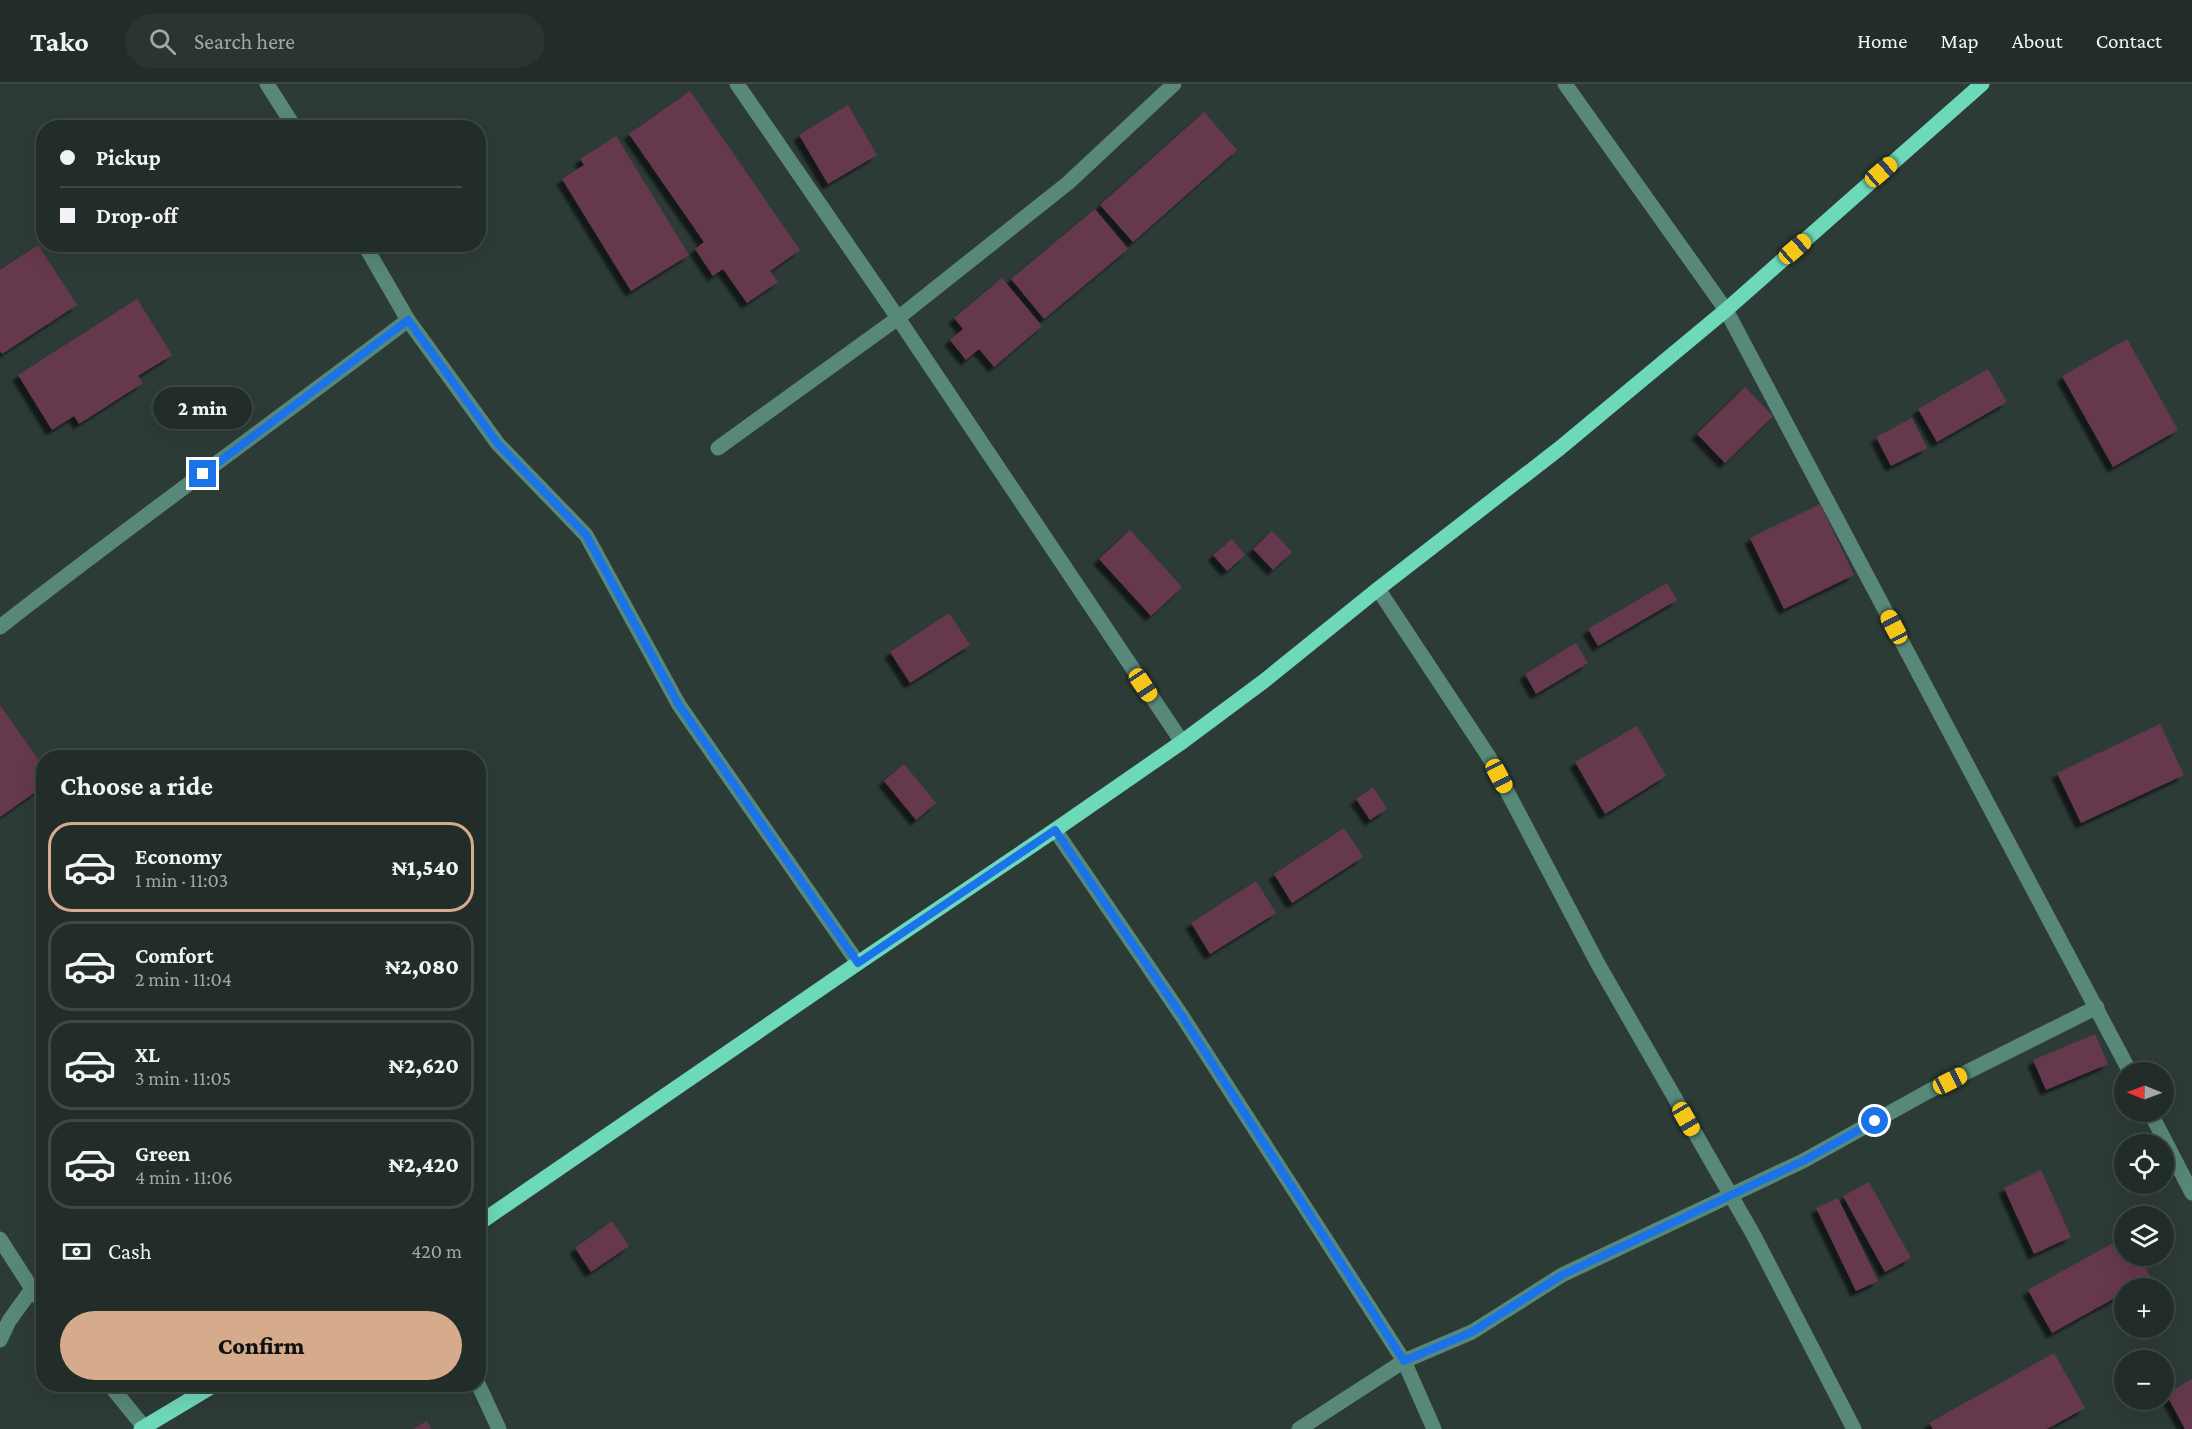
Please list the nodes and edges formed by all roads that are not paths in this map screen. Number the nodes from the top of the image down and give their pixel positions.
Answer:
1 (267, 84) edge
2 (737, 84) edge
3 (1174, 84) edge
4 (1565, 84) edge
5 (1982, 84) edge
6 (290, 120) edge
7 (369, 252) edge
8 (1726, 310) junction
9 (898, 318) junction
10 (408, 320) junction
11 (718, 448) dead end
12 (1378, 589) junction
13 (0, 627) edge
14 (1182, 742) junction
15 (1055, 830) junction
16 (858, 963) junction
17 (2097, 1007) junction
18 (2125, 1062) edge
19 (2155, 1122) edge
20 (2192, 1193) edge
21 (1731, 1196) junction
22 (486, 1219) edge
23 (0, 1239) edge
24 (32, 1289) junction
25 (36, 1294) edge
26 (0, 1340) edge
27 (1404, 1361) junction
28 (115, 1392) edge
29 (203, 1392) edge
30 (482, 1392) edge
31 (143, 1428) edge
32 (499, 1429) edge
33 (1299, 1429) edge
34 (1434, 1429) edge
35 (1854, 1429) edge

1 - 6 street
2 - 9 street
3 - 9 street
4 - 8 street
5 - 8 main road
7 - 10 street
8 - 12 main road
8 - 17 street
9 - 11 street
9 - 14 street
10 - 13 street
10 - 16 street
12 - 14 main road
12 - 21 street
14 - 15 main road
15 - 16 main road
15 - 27 street
16 - 22 main road
17 - 18 street
17 - 21 street
19 - 20 street
21 - 27 street
21 - 35 street
23 - 24 street
24 - 25 street
24 - 26 street
27 - 33 street
27 - 34 street
28 - 31 street
29 - 31 main road
30 - 32 street

